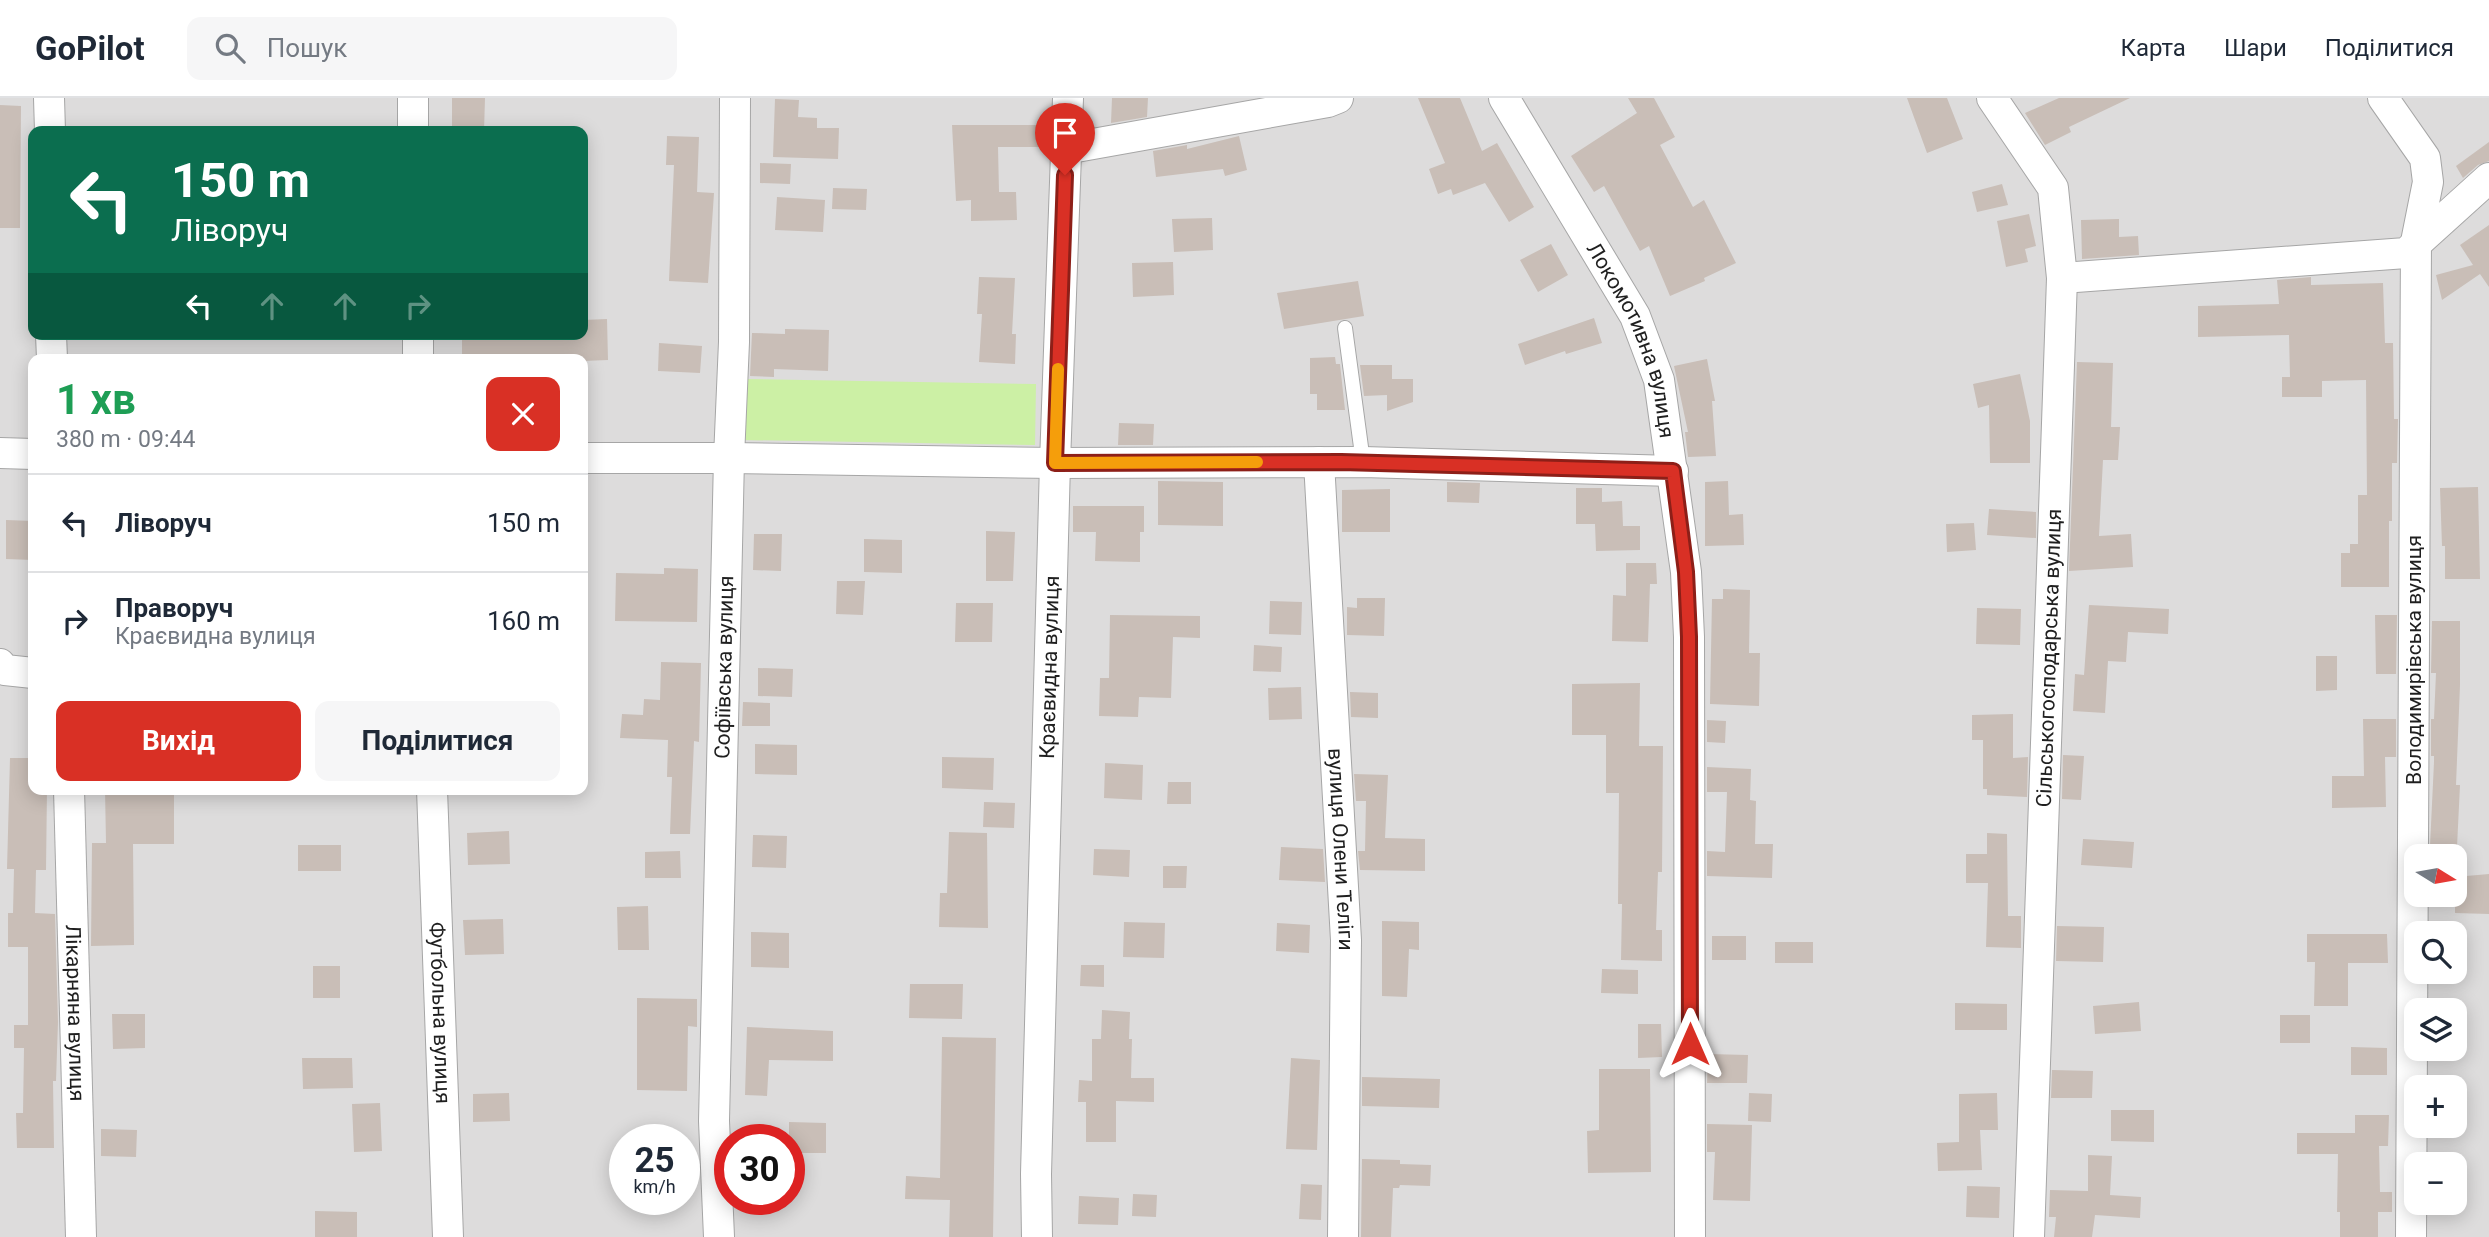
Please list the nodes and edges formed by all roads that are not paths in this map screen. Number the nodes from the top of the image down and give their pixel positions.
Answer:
1 (49, 98) edge
2 (413, 98) edge
3 (735, 98) edge
4 (1068, 98) edge
5 (1338, 98) edge
6 (1504, 98) edge
7 (1992, 98) edge
8 (2383, 98) edge
9 (50, 126) edge
10 (413, 126) edge
11 (1065, 149) junction
12 (2486, 187) edge
13 (2416, 242) junction
14 (2062, 278) junction
15 (1345, 328) dead end
16 (0, 453) edge
17 (28, 454) edge
18 (729, 457) junction
19 (588, 458) edge
20 (1319, 462) junction
21 (1055, 463) junction
22 (1363, 463) junction
23 (1673, 471) junction
24 (0, 664) edge
25 (28, 672) edge
26 (69, 795) edge
27 (432, 795) edge
28 (81, 1237) edge
29 (448, 1237) edge
30 (719, 1237) edge
31 (1037, 1237) edge
32 (1343, 1237) edge
33 (1690, 1237) edge
34 (2029, 1237) edge
35 (2411, 1237) edge

1 - 9 street
2 - 10 street
3 - 18 street, Софіївська вулиця
4 - 11 street, Краєвидна вулиця
5 - 11 street
6 - 23 street, Локомотивна вулиця
7 - 14 street, Сільськогосподарська вулиця
8 - 13 street, Володимирівська вулиця
11 - 21 street, Краєвидна вулиця
12 - 13 street
13 - 14 street
13 - 35 street, Володимирівська вулиця
14 - 34 street, Сільськогосподарська вулиця
15 - 22 lane
16 - 17 street
18 - 19 street
18 - 21 street
18 - 30 street, Софіївська вулиця
20 - 21 street
20 - 22 street
20 - 32 street, вулиця Олени Теліги
21 - 31 street, Краєвидна вулиця
22 - 23 street
23 - 33 street, Локомотивна вулиця
24 - 25 street
26 - 28 street, Лікарняна вулиця
27 - 29 street, Футбольна вулиця

